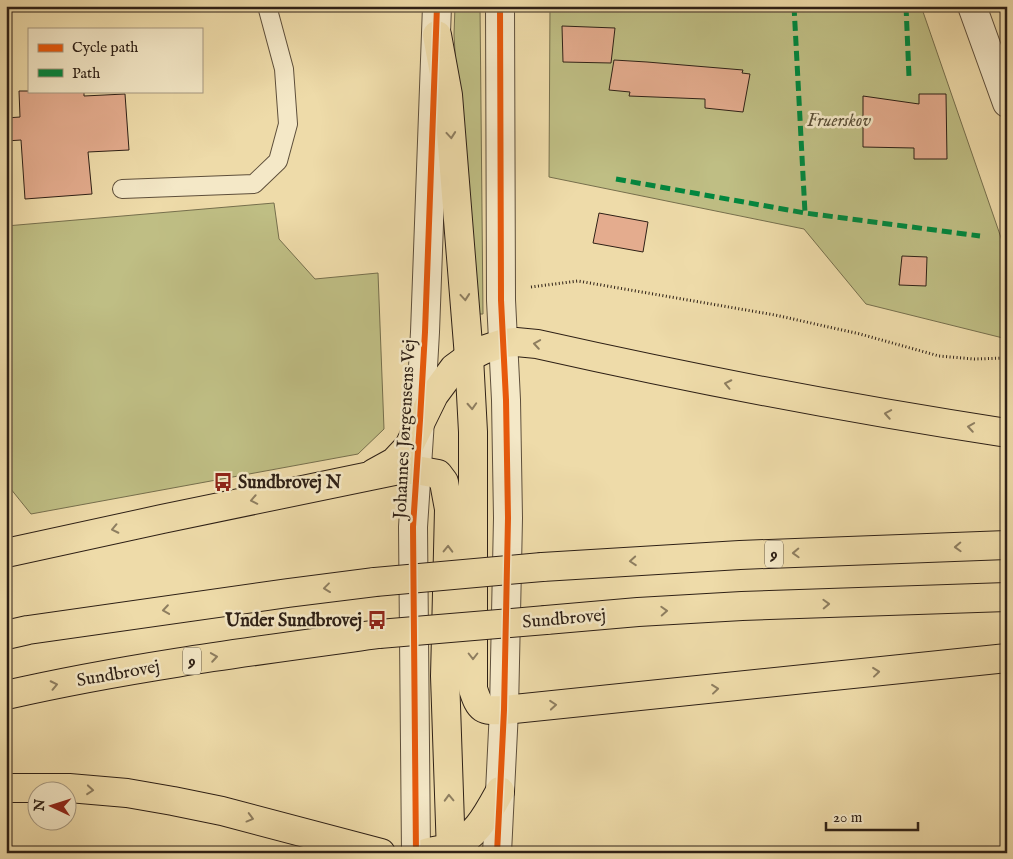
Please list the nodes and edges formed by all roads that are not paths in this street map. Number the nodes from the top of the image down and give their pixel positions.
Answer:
1 (267, 6) edge
2 (437, 6) edge
3 (500, 6) edge
4 (972, 6) edge
5 (436, 35) junction
6 (1007, 102) edge
7 (122, 189) dead end
8 (504, 343) junction
9 (469, 357) junction
10 (420, 420) junction
11 (1007, 433) edge
12 (416, 470) junction
13 (363, 478) junction
14 (1007, 545) edge
15 (6, 553) edge
16 (1007, 597) edge
17 (6, 635) edge
18 (1007, 658) edge
19 (6, 695) edge
20 (504, 710) junction
21 (6, 788) edge
22 (500, 791) junction
23 (442, 851) edge
24 (381, 853) edge
25 (416, 853) edge
26 (497, 853) edge

1 - 7 lane
2 - 5 street, Johannes Jørgensens Vej
3 - 8 street
4 - 6 street
5 -> 9 main road
5 - 10 street, Johannes Jørgensens Vej
8 - 9 main road
11 -> 8 main road
8 - 20 street
9 - 10 main road
9 -> 20 main road
10 - 12 street, Johannes Jørgensens Vej
10 - 13 main road
12 - 13 main road
23 -> 12 main road
12 - 25 street, Johannes Jørgensens Vej
13 -> 15 main road
14 -> 17 main road, 9, bridge
19 -> 16 main road, Sundbrovej / 9, bridge
20 -> 18 main road
20 - 22 street
21 -> 24 main road
22 - 23 main road
22 - 26 street

